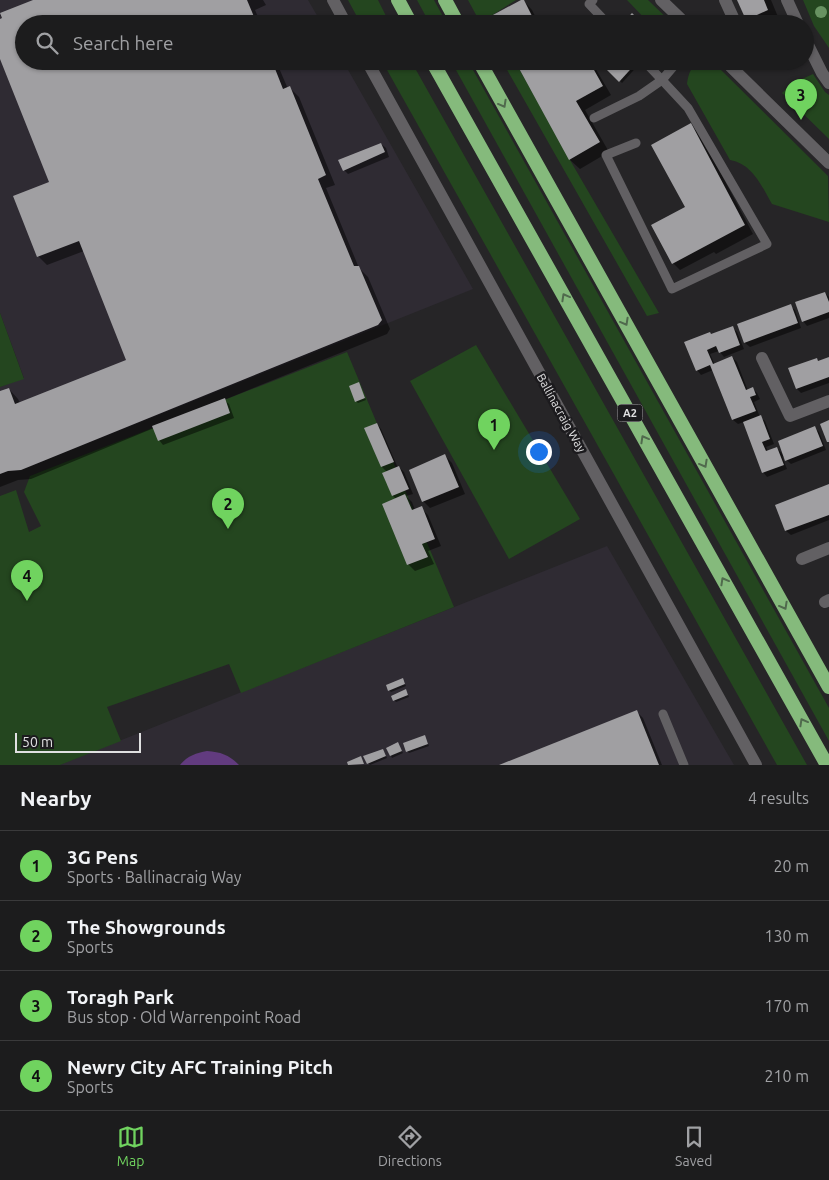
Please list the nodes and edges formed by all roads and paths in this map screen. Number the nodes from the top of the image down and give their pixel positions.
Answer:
1 (333, 0) edge
2 (398, 0) edge
3 (445, 0) edge
4 (593, 0) edge
5 (726, 0) edge
6 (787, 0) edge
7 (667, 2) edge
8 (341, 15) edge
9 (406, 15) edge
10 (453, 15) edge
11 (599, 15) edge
12 (678, 15) edge
13 (732, 15) edge
14 (794, 15) edge
15 (814, 56) edge
16 (372, 70) edge
17 (437, 70) edge
18 (484, 70) edge
19 (653, 70) edge
20 (670, 70) edge
21 (734, 70) edge
22 (662, 80) junction
23 (829, 83) edge
24 (594, 118) dead end
25 (636, 142) dead end
26 (829, 163) edge
27 (762, 358) dead end
28 (829, 401) edge
29 (829, 548) edge
30 (802, 559) dead end
31 (829, 687) edge
32 (663, 714) dead end
33 (684, 765) edge
34 (756, 765) edge
35 (827, 765) edge

1 - 8 street
2 - 9 highway
3 - 10 highway
4 - 11 lane
5 - 13 street
6 - 14 street
7 - 12 street
15 - 23 street
16 - 34 street, Ballinacraig Way
35 -> 17 highway, A2
18 -> 31 highway
19 - 22 lane
20 - 22 lane
21 - 26 street
22 - 24 lane
22 - 25 lane
27 - 28 street
29 - 30 street
32 - 33 lane

